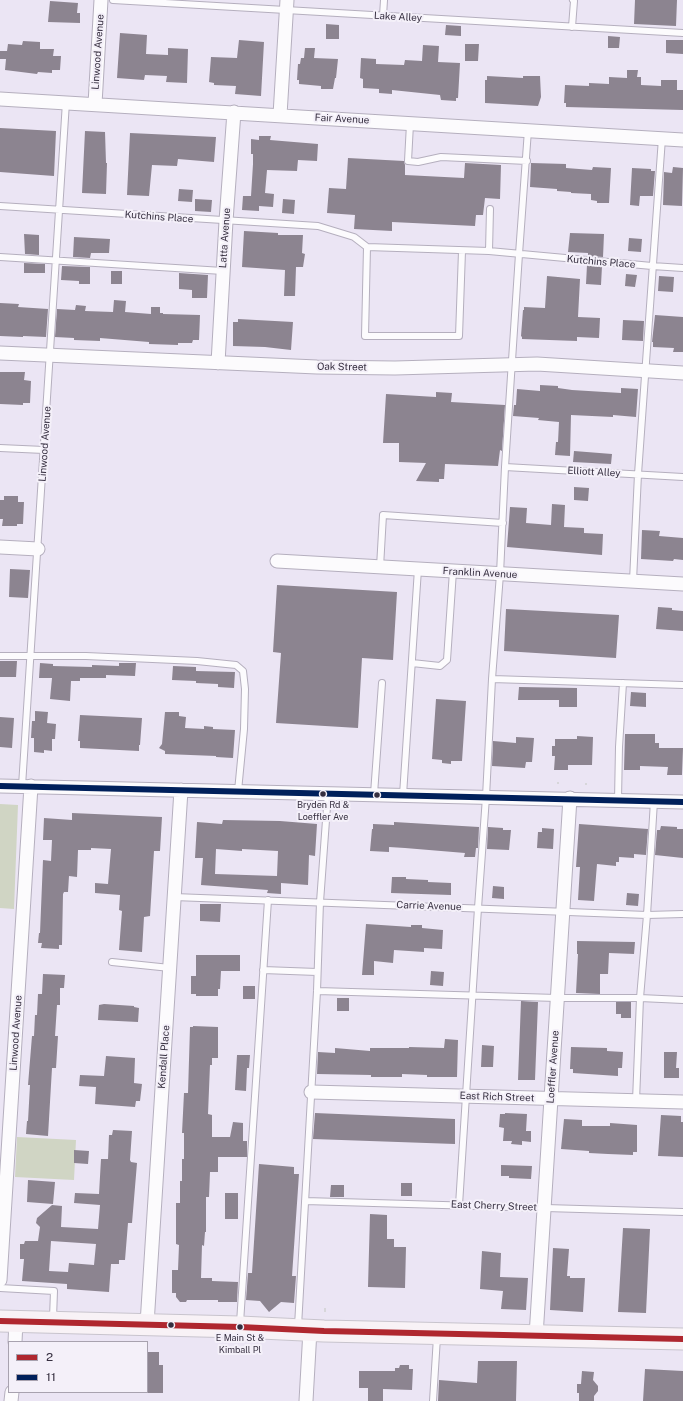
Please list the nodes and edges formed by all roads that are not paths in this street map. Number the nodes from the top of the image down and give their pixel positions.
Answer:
1 (101, 0) edge
2 (113, 0) edge
3 (384, 0) edge
4 (573, 0) edge
5 (194, 2) edge
6 (287, 5) edge
7 (383, 16) junction
8 (572, 27) junction
9 (683, 33) edge
10 (0, 99) edge
11 (66, 102) junction
12 (95, 104) junction
13 (234, 112) junction
14 (280, 115) junction
15 (410, 123) junction
16 (528, 130) junction
17 (662, 138) junction
18 (683, 140) edge
19 (527, 161) junction
20 (0, 206) edge
21 (490, 209) dead end
22 (59, 210) junction
23 (226, 221) junction
24 (367, 247) junction
25 (462, 251) junction
26 (489, 251) junction
27 (518, 254) junction
28 (0, 257) edge
29 (56, 260) junction
30 (652, 266) junction
31 (683, 268) edge
32 (223, 271) junction
33 (0, 353) edge
34 (50, 356) junction
35 (218, 363) junction
36 (512, 364) junction
37 (645, 371) junction
38 (683, 373) edge
39 (0, 448) edge
40 (44, 450) junction
41 (505, 467) junction
42 (638, 474) junction
43 (683, 477) edge
44 (503, 523) junction
45 (0, 547) edge
46 (38, 549) junction
47 (277, 561) dead end
48 (380, 567) junction
49 (418, 569) junction
50 (453, 571) junction
51 (500, 574) junction
52 (633, 581) junction
53 (683, 584) edge
54 (0, 656) edge
55 (31, 656) junction
56 (412, 663) junction
57 (492, 679) junction
58 (382, 683) dead end
59 (623, 683) junction
60 (683, 685) edge
61 (0, 786) edge
62 (27, 786) junction
63 (181, 790) junction
64 (238, 791) junction
65 (328, 793) junction
66 (374, 794) junction
67 (403, 794) junction
68 (486, 797) junction
69 (570, 798) junction
70 (618, 800) junction
71 (654, 801) junction
72 (683, 802) edge
73 (174, 896) junction
74 (268, 900) junction
75 (320, 902) junction
76 (478, 908) junction
77 (563, 911) junction
78 (683, 914) edge
79 (647, 915) junction
80 (112, 962) dead end
81 (170, 968) junction
82 (264, 970) junction
83 (317, 972) junction
84 (317, 991) junction
85 (472, 996) junction
86 (557, 998) junction
87 (640, 998) junction
88 (683, 1000) edge
89 (311, 1092) junction
90 (466, 1096) junction
91 (551, 1099) junction
92 (636, 1101) junction
93 (683, 1102) edge
94 (305, 1200) junction
95 (459, 1205) junction
96 (544, 1208) junction
97 (683, 1212) edge
98 (0, 1280) edge
99 (0, 1288) edge
100 (8, 1321) edge
101 (53, 1322) junction
102 (147, 1324) junction
103 (240, 1327) junction
104 (304, 1330) junction
105 (437, 1333) junction
106 (536, 1336) junction
107 (683, 1339) edge
108 (15, 1341) edge
109 (306, 1401) edge
110 (433, 1401) edge

1 - 12 street, Linwood Avenue
2 - 5 lane, Lake Alley
3 - 7 lane
4 - 8 lane
5 - 6 lane, Lake Alley
6 - 7 lane, Lake Alley
6 - 14 street
7 - 8 lane, Lake Alley
8 - 9 lane, Lake Alley
10 - 11 street, Fair Avenue
11 - 12 street, Fair Avenue
11 - 22 lane, Linwood Avenue
12 - 13 street, Fair Avenue
13 - 14 street, Fair Avenue
13 - 23 street, Latta Avenue
14 - 15 street, Fair Avenue
15 - 16 street, Fair Avenue
15 - 19 lane
16 - 17 street, Fair Avenue
16 - 19 lane
17 - 18 street, Fair Avenue
17 - 30 lane
19 - 27 lane
20 - 22 lane, Kutchins Place
21 - 26 lane
22 - 23 lane, Kutchins Place
22 - 29 lane, Linwood Avenue
23 - 24 lane, Kutchins Place
23 - 32 street, Latta Avenue
24 - 25 lane, Kutchins Place
24 - 25 lane
25 - 26 lane, Kutchins Place
26 - 27 lane, Kutchins Place
27 - 30 lane, Kutchins Place
27 - 36 lane
28 - 29 lane
29 - 32 lane
29 - 34 lane, Linwood Avenue
30 - 31 lane, Kutchins Place
30 - 37 lane
32 - 35 street, Latta Avenue
33 - 34 street, Oak Street
34 - 35 street, Oak Street
34 - 40 lane, Linwood Avenue
35 - 36 street, Oak Street
36 - 37 street, Oak Street
36 - 41 lane
37 - 38 street, Oak Street
37 - 42 lane
39 - 40 lane
40 - 46 lane, Linwood Avenue
41 - 42 lane, Elliott Alley
41 - 44 lane
42 - 43 lane, Elliott Alley
42 - 52 lane
44 - 48 lane
44 - 51 lane
45 - 46 street
46 - 55 lane, Linwood Avenue
47 - 48 street, Franklin Avenue
48 - 49 street, Franklin Avenue
49 - 50 street, Franklin Avenue
49 - 56 lane
50 - 51 street, Franklin Avenue
50 - 56 lane
51 - 52 street, Franklin Avenue
51 - 57 lane
52 - 53 street, Franklin Avenue
54 - 55 lane
55 - 62 lane, Linwood Avenue
55 - 64 lane
56 - 67 lane
57 - 59 lane
57 - 68 lane
58 - 66 lane
59 - 60 lane
59 - 70 lane
61 - 62 street
62 - 63 street
62 - 98 street, Linwood Avenue
63 - 64 street
63 - 73 street, Kendall Place
64 - 65 street
65 - 66 street
65 - 75 lane
66 - 67 street
67 - 68 street
68 - 69 street
68 - 76 lane
69 - 70 street
69 - 77 street, Loeffler Avenue
70 - 71 street
71 - 72 street
71 - 79 lane
73 - 74 lane, Carrie Avenue
73 - 81 street, Kendall Place
74 - 75 lane, Carrie Avenue
74 - 82 lane
75 - 76 lane, Carrie Avenue
75 - 83 lane
76 - 77 lane, Carrie Avenue
76 - 85 lane
77 - 79 lane, Carrie Avenue
77 - 86 street, Loeffler Avenue
78 - 79 lane, Carrie Avenue
79 - 87 lane
80 - 81 lane
81 - 102 street, Kendall Place
82 - 83 lane
82 - 103 lane
83 - 84 lane
84 - 85 lane
84 - 89 lane
85 - 86 lane
85 - 90 lane
86 - 87 lane
86 - 91 street, Loeffler Avenue
87 - 88 lane
87 - 92 lane
89 - 90 street, East Rich Street
89 - 94 lane
90 - 91 street, East Rich Street
90 - 95 lane
91 - 92 street, East Rich Street
91 - 96 street, Loeffler Avenue
92 - 93 street, East Rich Street
94 - 95 lane, East Cherry Street
94 - 104 lane
95 - 96 lane, East Cherry Street
96 - 97 lane, East Cherry Street
96 - 106 street, Loeffler Avenue
99 - 101 lane
100 - 101 main road
100 - 108 street
101 - 102 main road
102 - 103 main road
103 - 104 main road
104 - 105 main road
104 - 109 street
105 - 106 main road
105 - 110 lane
106 - 107 main road

